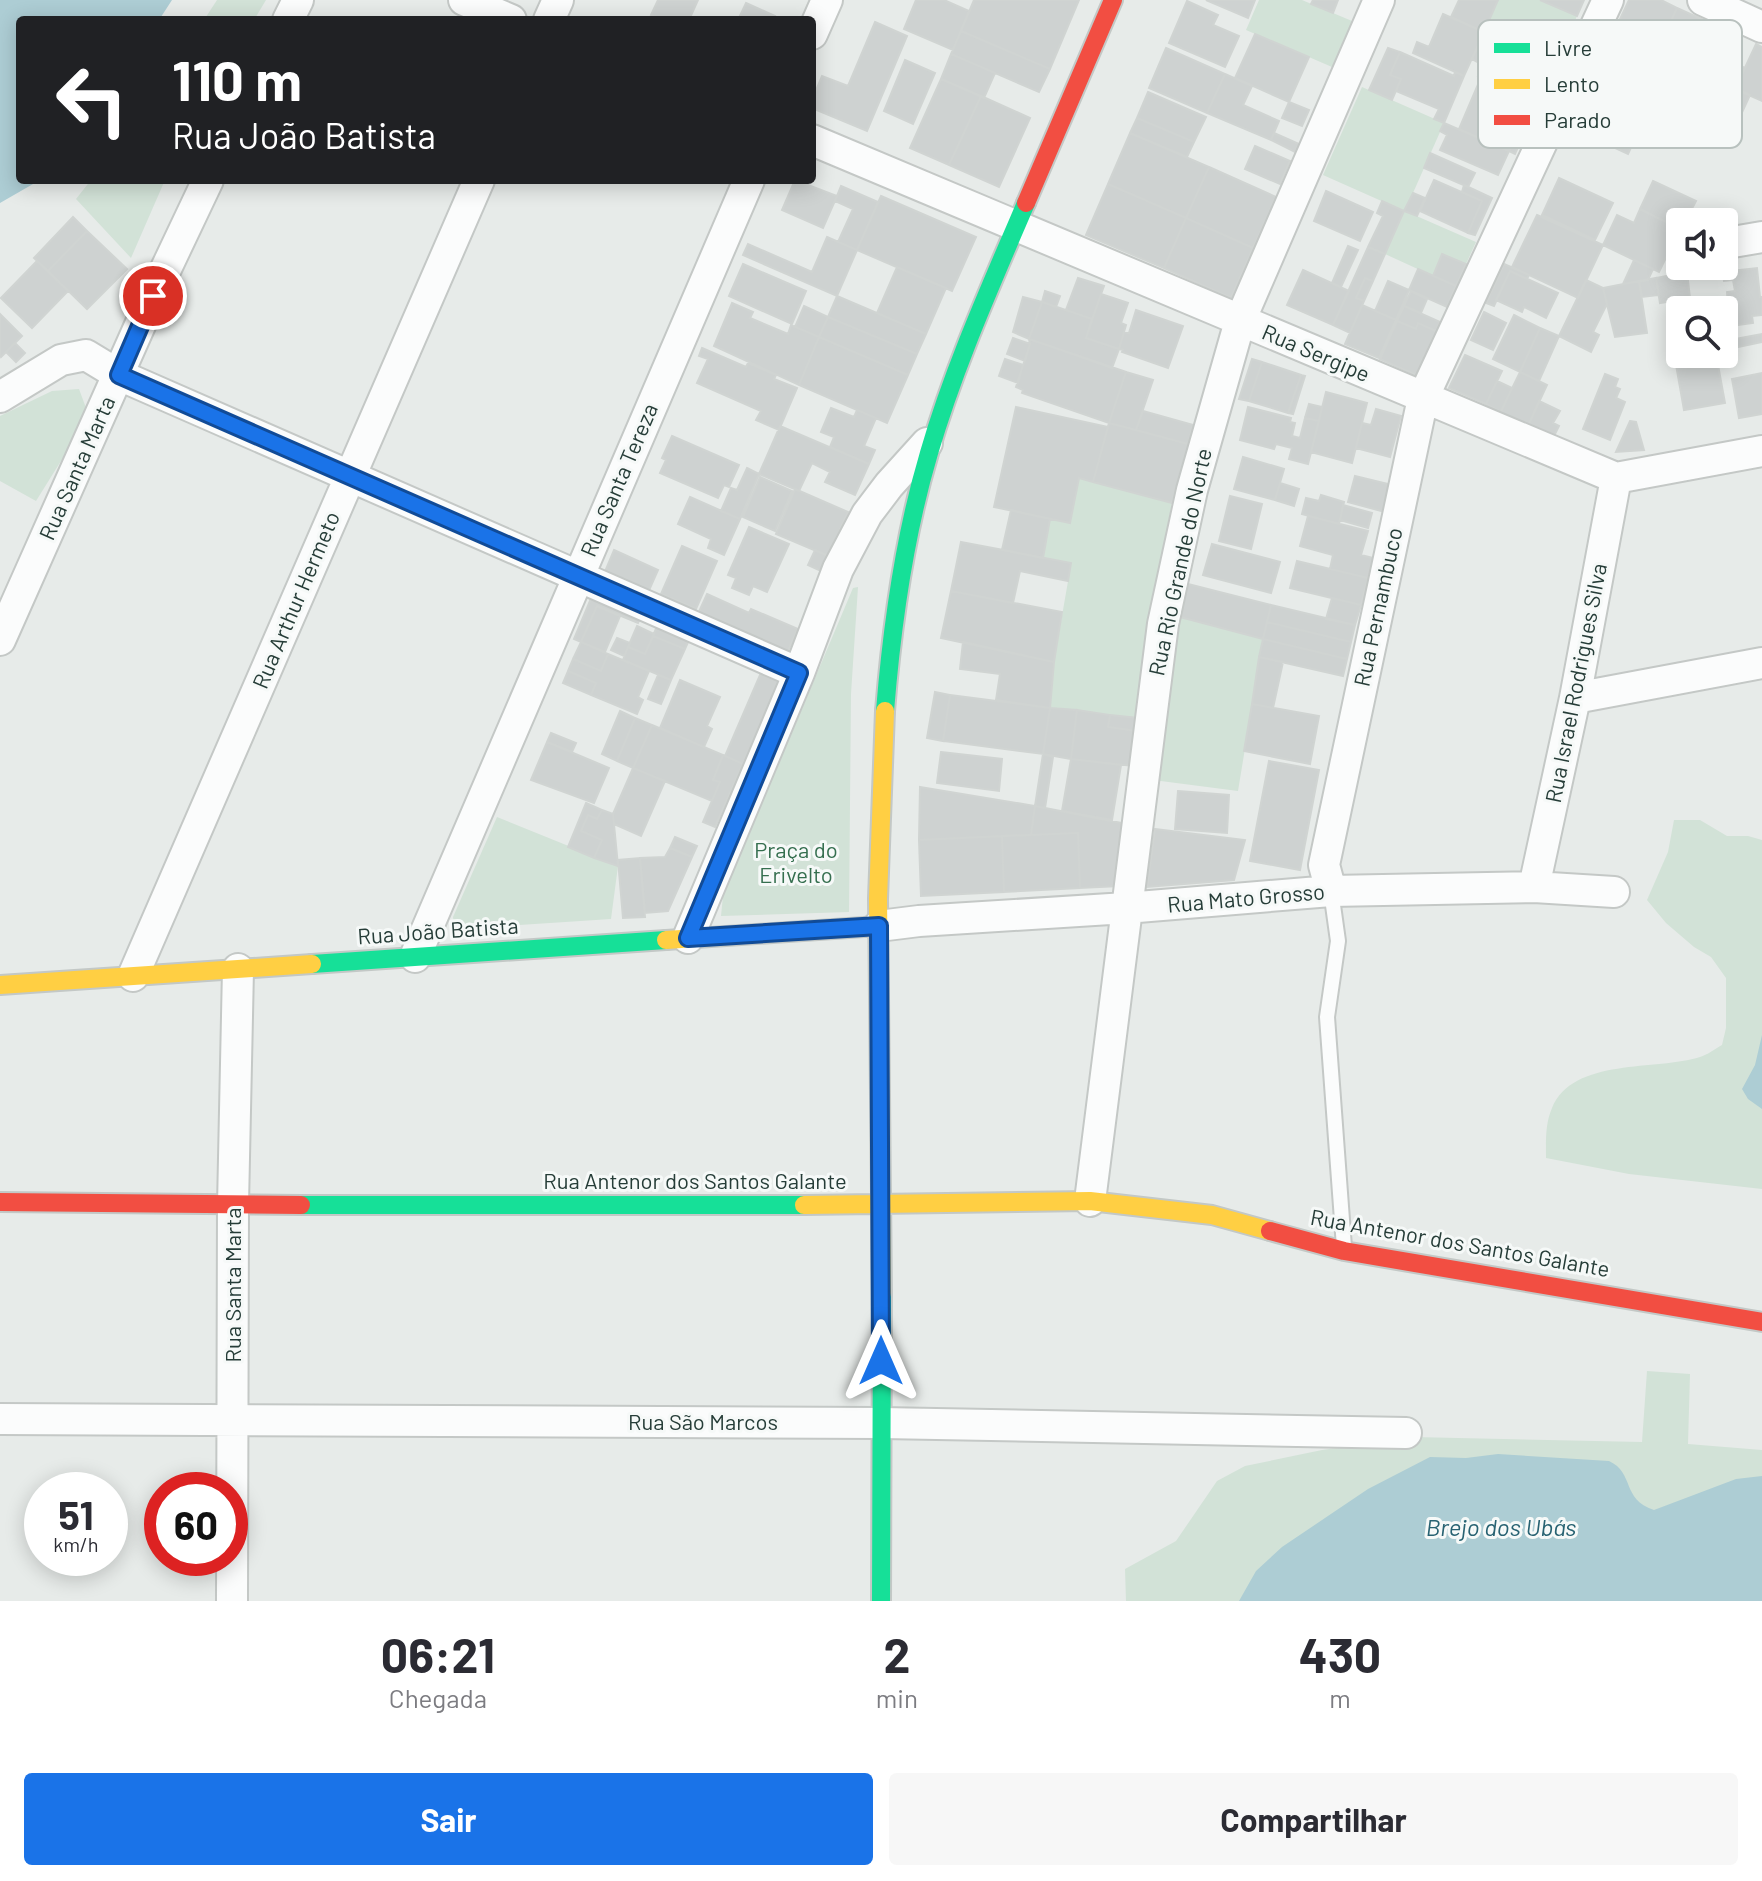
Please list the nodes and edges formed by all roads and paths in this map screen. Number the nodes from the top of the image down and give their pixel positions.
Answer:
1 (464, 0) edge
2 (827, 0) edge
3 (1113, 0) edge
4 (1379, 0) edge
5 (1608, 0) edge
6 (1703, 0) edge
7 (502, 16) edge
8 (1599, 20) edge
9 (816, 25) edge
10 (1762, 27) edge
11 (816, 142) edge
12 (1539, 148) edge
13 (206, 184) edge
14 (477, 184) edge
15 (747, 184) edge
16 (1016, 226) junction
17 (1762, 237) edge
18 (1738, 241) edge
19 (1240, 321) junction
20 (119, 375) junction
21 (0, 397) edge
22 (1423, 398) junction
23 (934, 435) junction
24 (1762, 451) edge
25 (349, 477) junction
26 (1616, 478) junction
27 (577, 577) junction
28 (0, 640) edge
29 (1762, 663) edge
30 (799, 673) junction
31 (1575, 698) junction
32 (1534, 887) junction
33 (1331, 891) junction
34 (1614, 892) dead end
35 (1126, 908) junction
36 (879, 926) junction
37 (688, 938) junction
38 (415, 957) junction
39 (238, 969) junction
40 (133, 976) junction
41 (0, 985) edge
42 (1090, 1201) junction
43 (0, 1202) edge
44 (233, 1205) junction
45 (881, 1205) junction
46 (1344, 1251) junction
47 (1762, 1322) edge
48 (0, 1419) edge
49 (232, 1419) junction
50 (882, 1423) junction
51 (1406, 1433) dead end
52 (232, 1601) edge
53 (881, 1601) edge

1 - 7 street
2 - 9 street
3 - 16 street
4 - 19 street, Rua Rio Grande do Norte
5 - 8 street, Rua Pernambuco
6 - 10 street
11 - 16 street, Rua Sergipe
12 - 22 street, Rua Pernambuco
13 - 20 street, Rua Santa Marta
14 - 25 street, Rua Arthur Hermeto
15 - 27 street, Rua Santa Tereza
16 - 19 street, Rua Sergipe
16 - 23 street
17 - 18 street
19 - 22 street, Rua Sergipe
19 - 35 street, Rua Rio Grande do Norte
20 - 21 street
20 - 25 street
20 - 28 street, Rua Santa Marta
22 - 26 street, Rua Sergipe
22 - 33 street, Rua Pernambuco
23 - 30 street
23 - 36 street
24 - 26 street
25 - 27 street
25 - 40 street, Rua Arthur Hermeto
26 - 31 street, Rua Israel Rodrigues Silva
27 - 30 street
27 - 38 street, Rua Santa Tereza
29 - 31 street
30 - 37 street
31 - 32 street, Rua Israel Rodrigues Silva
32 - 33 street, Rua Mato Grosso
32 - 34 street, Rua Mato Grosso
33 - 35 street, Rua Mato Grosso
33 - 46 lane, Rua Pernambuco
35 - 36 street, Rua Mato Grosso
35 - 42 street, Rua Rio Grande do Norte
36 - 37 street, Rua João Batista
36 - 45 street
37 - 38 street, Rua João Batista
38 - 39 street, Rua João Batista
39 - 40 street, Rua João Batista
39 - 44 street, Rua Santa Marta
40 - 41 street, Rua João Batista
42 - 45 street, Rua Antenor dos Santos Galante
42 - 46 street, Rua Antenor dos Santos Galante
43 - 44 street, Rua Antenor dos Santos Galante
44 - 45 street, Rua Antenor dos Santos Galante
44 - 49 street, Rua Santa Marta
45 - 50 street
46 - 47 street, Rua Antenor dos Santos Galante
48 - 49 street, Rua São Marcos
49 - 50 street, Rua São Marcos
49 - 52 street, Rua Santa Marta
50 - 51 street, Rua São Marcos
50 - 53 street

